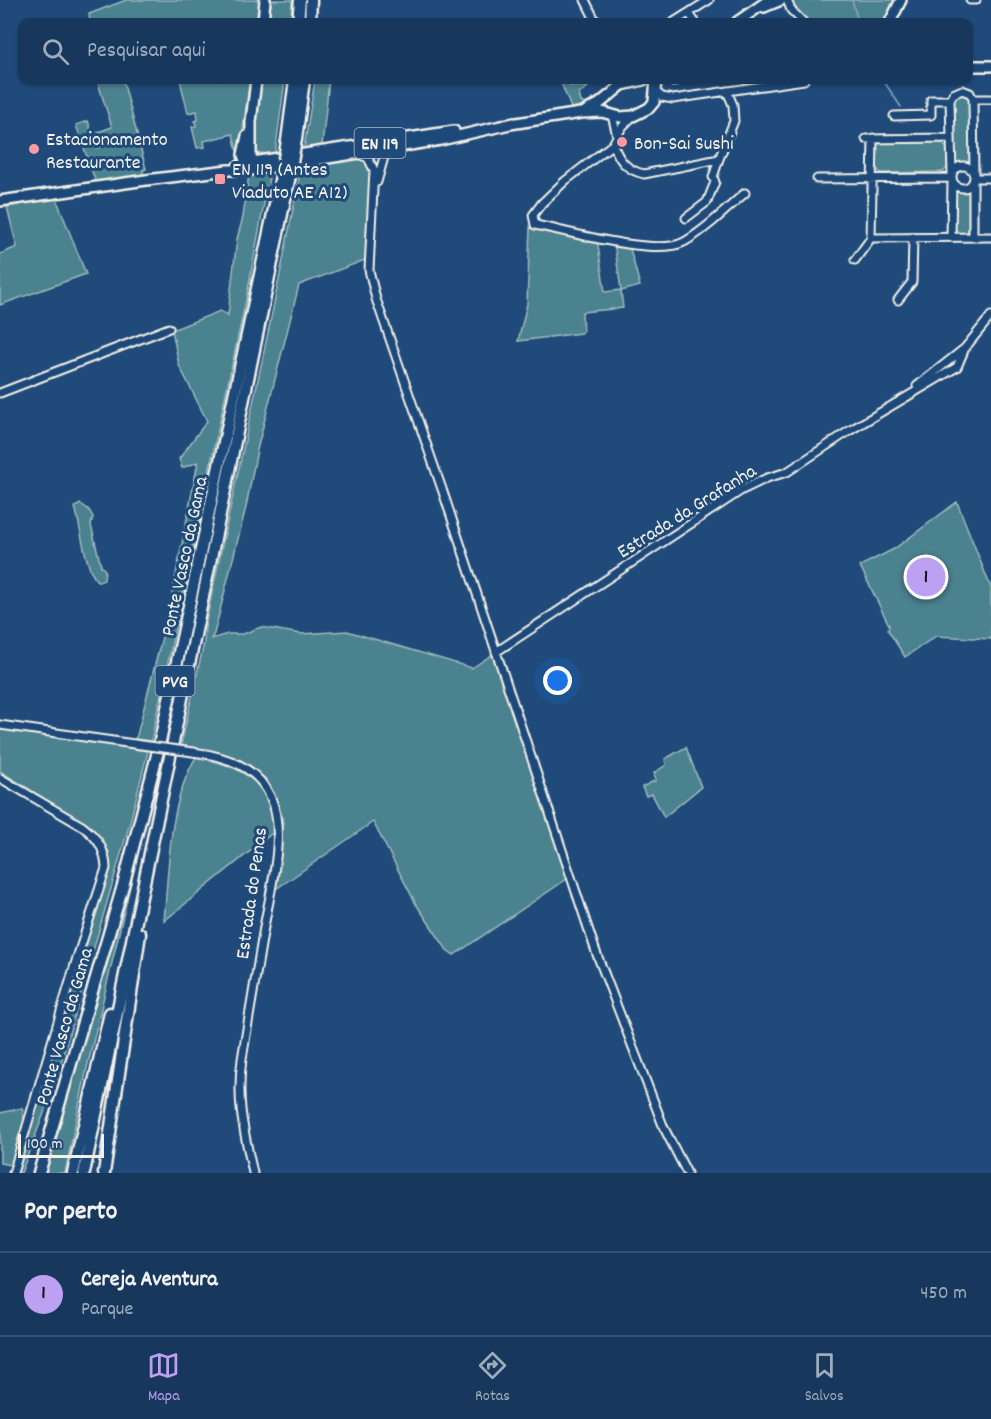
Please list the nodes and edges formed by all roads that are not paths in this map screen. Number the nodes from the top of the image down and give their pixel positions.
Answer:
1 (265, 0) edge
2 (300, 0) edge
3 (311, 0) edge
4 (588, 0) edge
5 (709, 0) edge
6 (781, 0) edge
7 (787, 0) edge
8 (901, 0) edge
9 (970, 0) edge
10 (975, 0) edge
11 (763, 5) edge
12 (791, 10) junction
13 (689, 13) junction
14 (263, 18) edge
15 (298, 18) edge
16 (310, 18) edge
17 (595, 18) edge
18 (681, 18) edge
19 (692, 18) edge
20 (743, 18) edge
21 (799, 18) edge
22 (892, 18) edge
23 (973, 66) edge
24 (991, 66) edge
25 (256, 84) edge
26 (295, 84) edge
27 (303, 84) edge
28 (615, 84) edge
29 (626, 84) edge
30 (776, 84) edge
31 (656, 86) edge
32 (727, 91) junction
33 (610, 95) junction
34 (950, 99) junction
35 (973, 99) junction
36 (991, 99) edge
37 (581, 113) junction
38 (612, 114) junction
39 (633, 116) junction
40 (894, 116) dead end
41 (251, 122) junction
42 (514, 123) junction
43 (433, 135) junction
44 (616, 136) junction
45 (950, 138) junction
46 (291, 140) junction
47 (250, 144) junction
48 (612, 144) junction
49 (367, 145) junction
50 (400, 147) junction
51 (379, 150) junction
52 (356, 153) junction
53 (273, 159) junction
54 (719, 159) junction
55 (381, 165) junction
56 (247, 167) junction
57 (374, 170) junction
58 (872, 178) junction
59 (952, 178) junction
60 (974, 178) junction
61 (991, 178) edge
62 (817, 179) dead end
63 (285, 180) junction
64 (745, 193) dead end
65 (0, 201) edge
66 (373, 214) junction
67 (686, 218) dead end
68 (913, 237) junction
69 (951, 237) junction
70 (974, 237) junction
71 (991, 237) edge
72 (871, 238) junction
73 (855, 260) dead end
74 (897, 300) dead end
75 (991, 316) edge
76 (169, 328) dead end
77 (0, 393) edge
78 (496, 652) junction
79 (0, 725) edge
80 (0, 778) edge
81 (160, 797) junction
82 (13, 1173) edge
83 (39, 1173) edge
84 (73, 1173) edge
85 (84, 1173) edge
86 (104, 1173) edge
87 (253, 1173) edge
88 (687, 1173) edge

1 - 14 main road
2 - 15 highway
3 - 16 highway
4 - 17 street
5 - 13 street
6 - 11 main road
7 - 12 street
8 - 22 main road
9 - 10 street
11 - 12 street
11 - 20 main road
12 - 21 street
13 - 18 street
13 - 19 street
23 - 24 main road
25 - 41 main road
26 - 46 highway, Ponte Vasco da Gama / PVG
27 - 46 highway, Ponte Vasco da Gama / PVG
28 - 33 street
29 - 33 main road
30 - 32 street
31 - 32 street
31 - 39 main road
32 - 54 street
33 - 37 main road, EN 119
33 - 38 main road
34 - 35 street
34 - 40 street
34 - 45 street
35 - 36 street
35 - 60 street
37 - 38 main road, EN 119
37 - 42 main road, EN 119
38 - 39 main road
38 - 44 street
39 - 44 street
41 - 47 main road
41 - 56 main road
42 - 43 main road, EN 119
42 - 50 main road, EN 119
43 - 49 main road, EN 119
43 - 51 street
44 - 48 street
45 - 58 street
45 - 59 street
46 - 63 highway, Ponte Vasco da Gama / PVG, bridge
47 - 53 main road
47 - 56 main road
48 - 54 street
48 - 64 street
49 - 51 street
49 - 53 main road, EN 119
50 - 51 main road, EN 119
50 - 55 street
51 - 52 main road, EN 119
51 - 55 street
51 - 57 street
52 - 56 main road, EN 119
52 - 57 street
53 - 56 main road, EN 119
54 - 67 street
55 - 66 street
56 - 65 main road, EN 119
57 - 66 street
58 - 59 street
58 - 62 street
58 - 72 street
59 - 60 street
59 - 60 street
59 - 69 street
60 - 61 street
60 - 70 street
63 - 81 highway, Ponte Vasco da Gama / PVG
63 - 83 highway, Ponte Vasco da Gama / PVG
66 - 78 street
68 - 69 street
68 - 72 street
68 - 74 street
69 - 70 street
70 - 71 street
72 - 73 street
75 - 78 street, Estrada da Grafanha
76 - 77 street
78 - 88 street
79 - 87 street, Estrada do Penas, bridge
80 - 82 street
81 - 84 highway, Ponte Vasco da Gama / PVG
81 - 85 highway, Ponte Vasco da Gama / PVG
81 - 86 highway, Ponte Vasco da Gama / PVG

